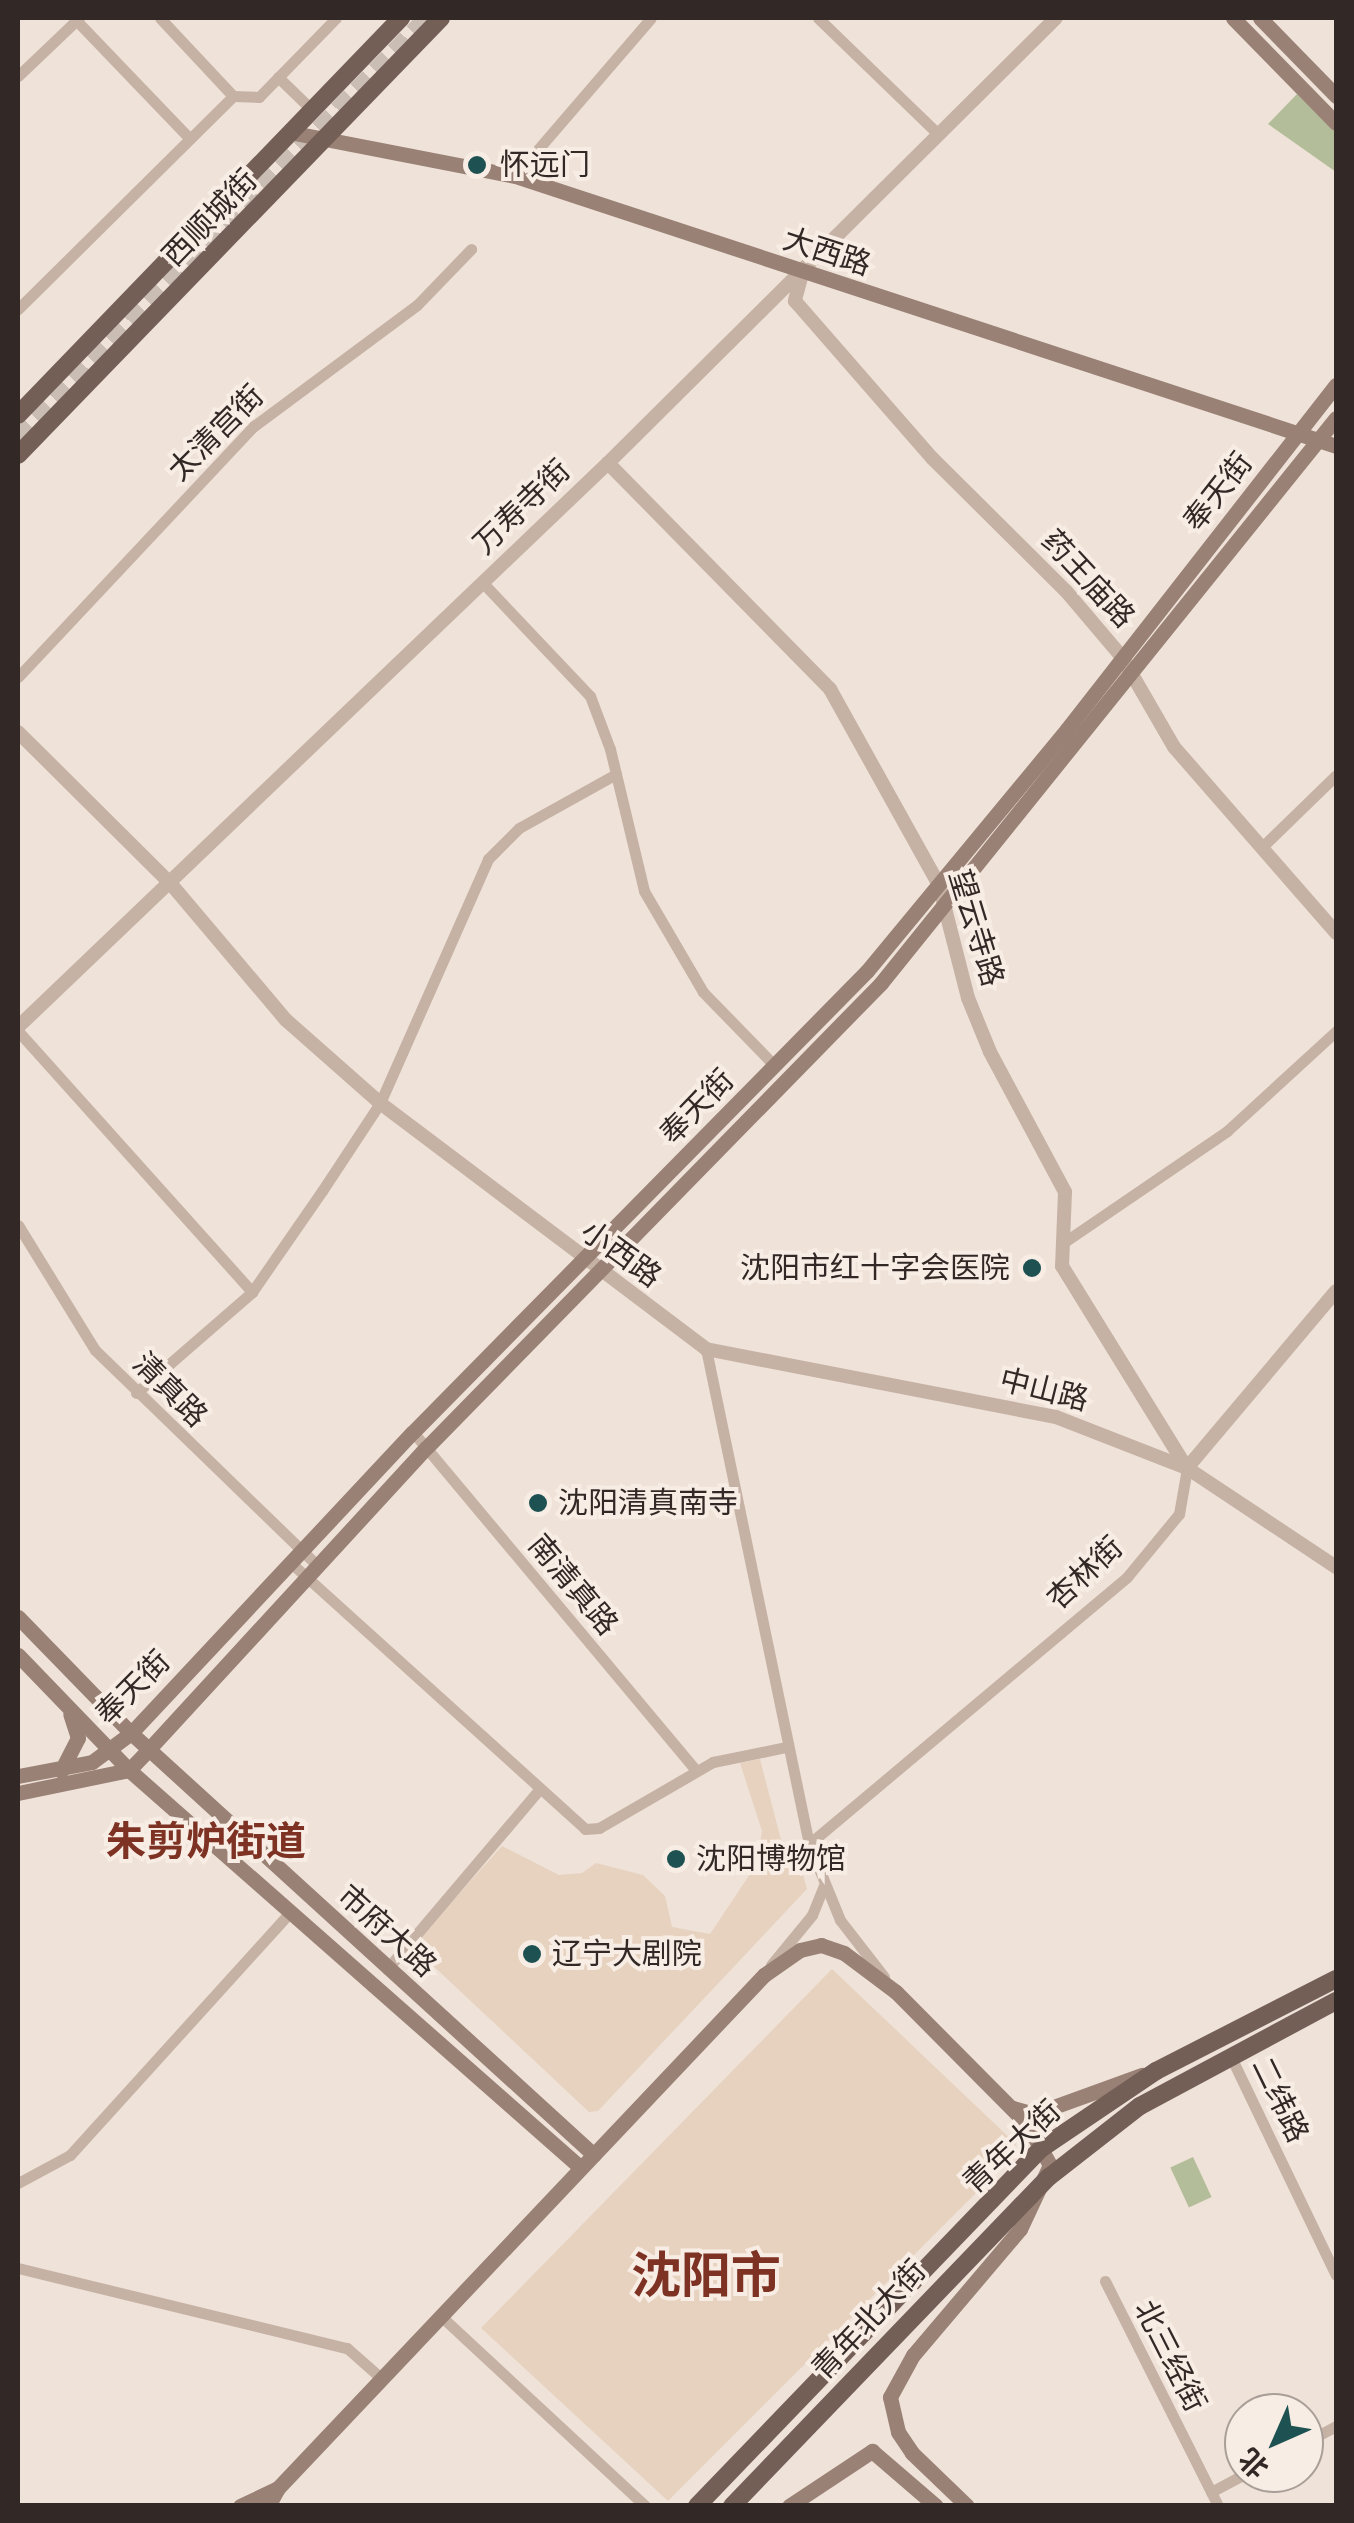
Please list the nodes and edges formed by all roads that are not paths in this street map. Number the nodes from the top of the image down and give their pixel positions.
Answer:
1 (77, 18) edge
2 (160, 18) edge
3 (336, 18) edge
4 (402, 18) edge
5 (441, 18) edge
6 (651, 18) edge
7 (818, 18) edge
8 (1056, 18) edge
9 (1233, 18) edge
10 (1260, 18) edge
11 (18, 76) edge
12 (278, 78) junction
13 (1336, 94) edge
14 (232, 96) junction
15 (312, 110) junction
16 (1336, 122) edge
17 (294, 133) junction
18 (939, 135) junction
19 (327, 137) junction
20 (189, 138) junction
21 (515, 176) junction
22 (471, 249) dead end
23 (802, 274) junction
24 (18, 308) edge
25 (1336, 384) edge
26 (18, 415) edge
27 (1336, 418) edge
28 (1297, 436) junction
29 (1320, 440) junction
30 (1336, 446) edge
31 (18, 454) edge
32 (608, 463) junction
33 (483, 583) junction
34 (1122, 656) junction
35 (1132, 674) junction
36 (18, 677) edge
37 (18, 732) edge
38 (616, 774) junction
39 (1336, 774) edge
40 (1262, 847) junction
41 (171, 884) junction
42 (939, 885) junction
43 (946, 907) junction
44 (1336, 933) edge
45 (18, 1029) edge
46 (1336, 1032) edge
47 (775, 1066) junction
48 (380, 1103) junction
49 (18, 1225) edge
50 (1063, 1243) junction
51 (584, 1261) junction
52 (600, 1272) junction
53 (1336, 1291) edge
54 (252, 1292) junction
55 (706, 1349) junction
56 (136, 1393) junction
57 (413, 1432) junction
58 (427, 1447) junction
59 (1186, 1468) junction
60 (296, 1557) junction
61 (1336, 1567) edge
62 (312, 1572) junction
63 (18, 1617) edge
64 (18, 1655) edge
65 (66, 1706) junction
66 (131, 1734) junction
67 (786, 1747) junction
68 (150, 1749) junction
69 (109, 1750) junction
70 (130, 1770) junction
71 (696, 1770) junction
72 (61, 1771) junction
73 (18, 1776) edge
74 (537, 1792) junction
75 (18, 1793) edge
76 (809, 1844) junction
77 (824, 1886) junction
78 (290, 1911) junction
79 (387, 1969) junction
80 (764, 1975) junction
81 (1336, 1979) edge
82 (896, 1992) junction
83 (1336, 2001) edge
84 (1230, 2055) junction
85 (1156, 2071) junction
86 (1010, 2106) junction
87 (1042, 2148) junction
88 (594, 2155) junction
89 (581, 2168) junction
90 (1049, 2177) junction
91 (18, 2183) edge
92 (18, 2268) edge
93 (1336, 2275) edge
94 (1105, 2282) dead end
95 (443, 2318) junction
96 (382, 2379) junction
97 (818, 2382) joint
98 (1224, 2485) edge
99 (278, 2488) junction
100 (1211, 2492) junction
101 (240, 2506) edge
102 (268, 2506) edge
103 (644, 2506) edge
104 (696, 2506) edge
105 (732, 2506) edge
106 (789, 2506) edge
107 (936, 2506) edge
108 (967, 2506) edge
109 (1218, 2506) edge

1 - 11 street
1 - 20 street
2 - 14 street
3 - 12 street
4 - 15 main road, 西顺城街
5 - 19 main road, 西顺城街
6 - 21 street
7 - 18 street
8 - 18 street, 万寿寺街
9 - 16 main road
10 - 13 main road
12 - 14 street
12 - 15 street
14 - 20 street
15 - 17 main road, 西顺城街
17 - 19 main road, 大西路
17 - 26 main road, 西顺城街
18 - 23 street, 万寿寺街
19 - 21 main road, 大西路
19 - 31 main road, 西顺城街
20 - 24 street
21 - 23 main road, 大西路
22 - 36 street, 太清宫街
23 - 28 main road, 大西路
23 - 32 street, 万寿寺街
23 - 34 street, 药王庙路
25 - 28 main road, 奉天街
27 - 29 main road, 奉天街
28 - 29 main road, 大西路
28 - 34 main road, 奉天街
29 - 30 main road, 大西路
29 - 35 main road, 奉天街
32 - 33 street, 万寿寺街
32 - 42 street, 望云寺路
33 - 38 street
33 - 41 street, 万寿寺街
34 - 35 street, 药王庙路
34 - 42 main road, 奉天街
35 - 40 street, 药王庙路
35 - 43 main road, 奉天街
37 - 41 street, 小西路
38 - 47 street
38 - 48 street
39 - 40 street
40 - 44 street, 药王庙路
41 - 45 street, 万寿寺街
41 - 48 street, 小西路
42 - 43 street, 望云寺路
42 - 47 main road, 奉天街
43 - 50 street, 望云寺路
43 - 52 main road, 奉天街
45 - 54 street
46 - 50 street
47 - 51 main road, 奉天街
48 - 51 street, 小西路
48 - 54 street
49 - 56 street, 清真路
50 - 59 street, 望云寺路
51 - 52 street, 小西路
51 - 57 main road, 奉天街
52 - 55 street, 小西路
52 - 58 main road, 奉天街
53 - 59 street, 杏林街
54 - 56 street
55 - 59 street, 中山路
55 - 67 street
56 - 60 street, 清真路
57 - 58 street, 南清真路
57 - 60 main road, 奉天街
58 - 62 main road, 奉天街
58 - 71 street, 南清真路
59 - 61 street, 中山路
59 - 76 street, 杏林街
60 - 62 street, 清真路
60 - 66 main road, 奉天街
62 - 68 main road, 奉天街
62 - 74 street, 清真路
63 - 66 main road, 市府大路
64 - 65 main road, 市府大路
65 - 69 main road, 市府大路
65 - 72 main road
66 - 68 main road, 市府大路
66 - 69 main road, 奉天街
67 - 71 street, 清真路
67 - 76 street
68 - 70 main road, 奉天街
68 - 79 main road, 市府大路
69 - 70 main road, 市府大路
69 - 72 main road, 奉天街
70 - 75 main road, 奉天街
70 - 78 main road, 市府大路
71 - 74 street, 清真路
72 - 73 main road, 奉天街
74 - 79 street
76 - 77 street
77 - 80 street
77 - 82 street
78 - 89 main road, 市府大路
78 - 91 street
79 - 88 main road, 市府大路
80 - 82 main road
80 - 88 main road
81 - 85 main road, 青年大街
82 - 86 main road
83 - 84 main road, 青年大街
84 - 90 main road, 青年大街
84 - 93 street, 二纬路
85 - 86 main road
85 - 87 main road, 青年大街
86 - 87 main road
87 - 90 main road
87 - 97 main road, 青年大街
88 - 89 main road
89 - 95 main road
90 - 105 main road, 青年北大街
90 - 108 main road
92 - 96 street
94 - 100 street, 北三经街
95 - 96 main road
95 - 103 street
96 - 99 main road
97 - 104 main road, 青年北大街
98 - 100 street
99 - 101 main road
99 - 102 main road
100 - 109 street, 北三经街
106 - 107 main road

